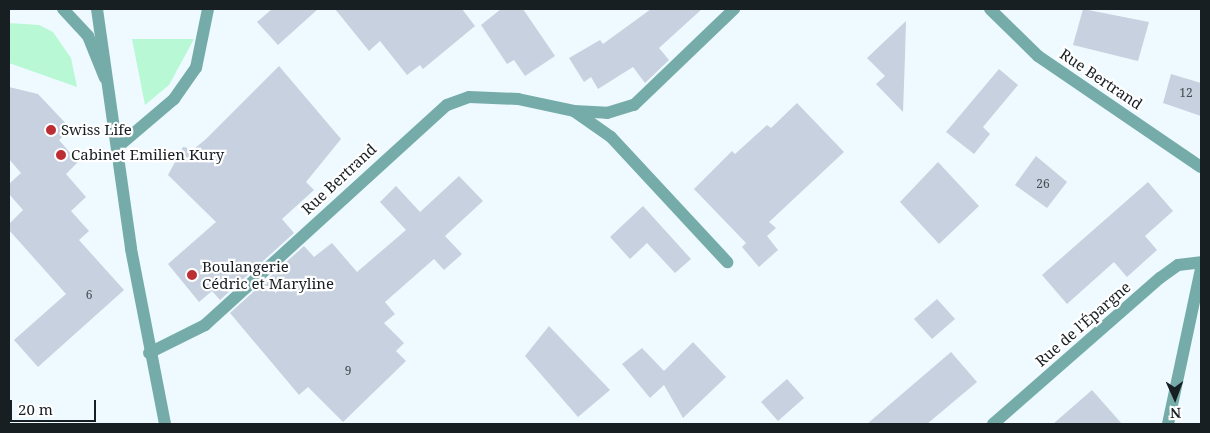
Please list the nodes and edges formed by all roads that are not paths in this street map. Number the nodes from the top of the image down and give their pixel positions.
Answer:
1 (62, 9) edge
2 (98, 9) edge
3 (208, 9) edge
4 (734, 9) edge
5 (990, 9) edge
6 (112, 94) junction
7 (574, 112) junction
8 (120, 145) junction
9 (1201, 167) edge
10 (727, 262) dead end
11 (1201, 262) edge
12 (1201, 269) edge
13 (149, 353) junction
14 (165, 424) edge
15 (993, 424) edge
16 (1168, 424) edge

1 - 6 street
2 - 6 street
3 - 8 street
4 - 7 street, Rue Bertrand
5 - 9 street, Rue Bertrand
6 - 8 street
7 - 10 street, Rue Bertrand
7 - 13 street, Rue Bertrand
8 - 13 street
11 - 15 street, Rue de l'Épargne
12 - 16 street
13 - 14 street

